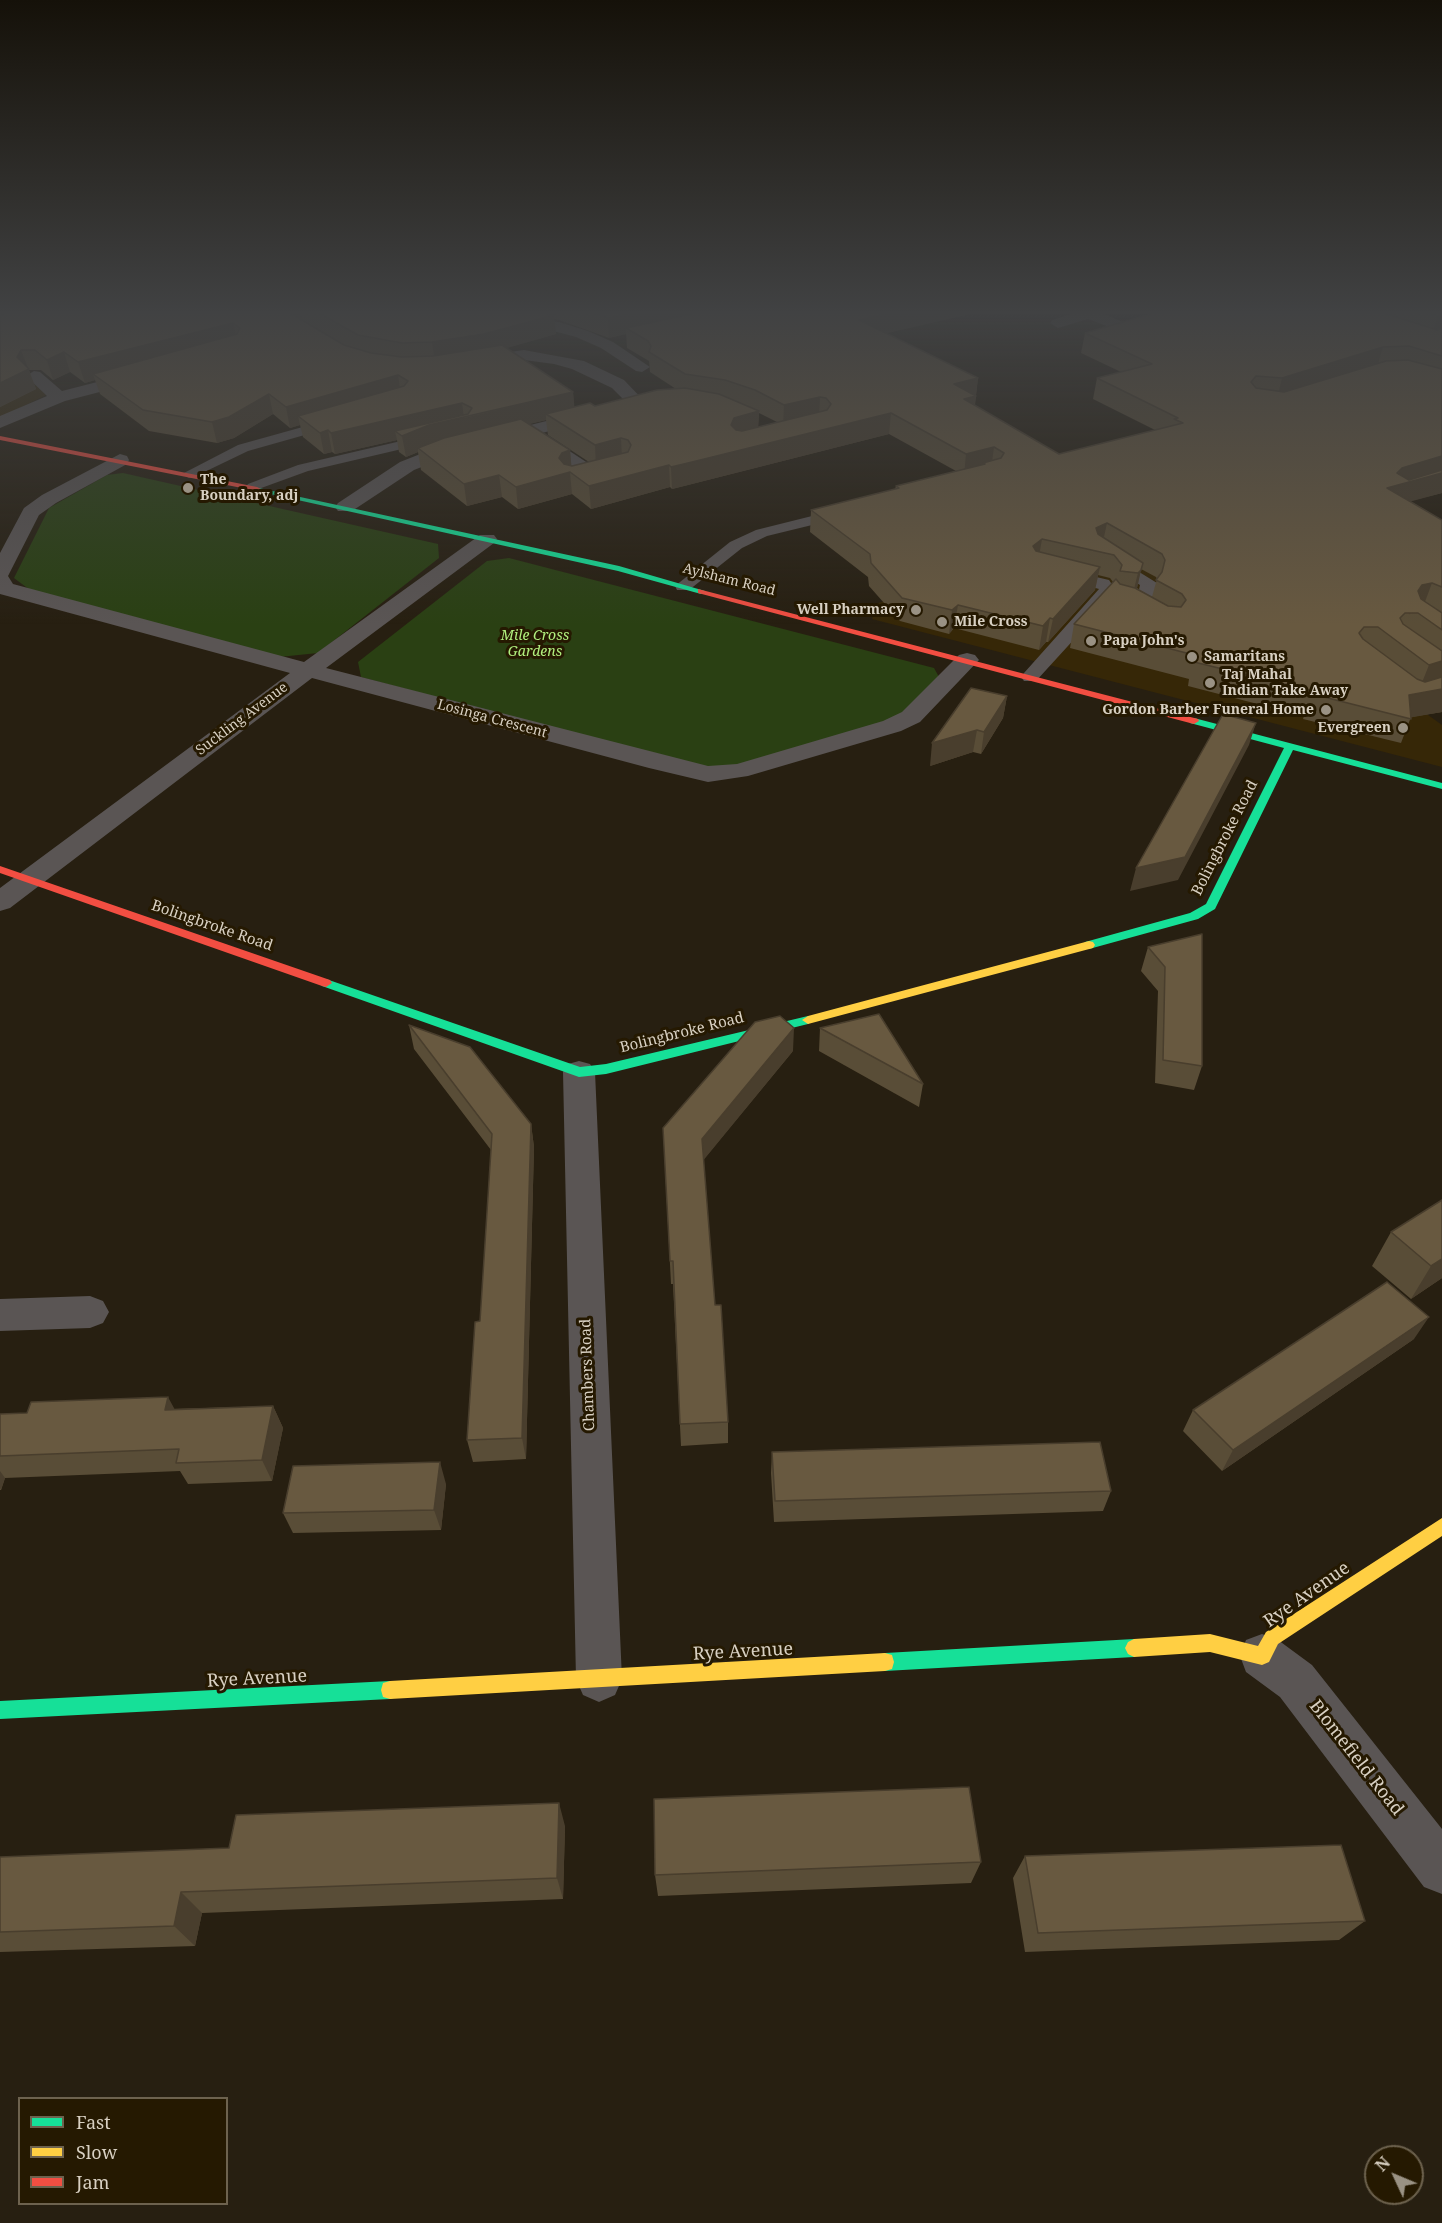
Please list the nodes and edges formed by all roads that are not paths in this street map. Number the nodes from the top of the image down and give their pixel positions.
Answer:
1 (14, 417) edge
2 (583, 417) edge
3 (344, 420) edge
4 (0, 423) edge
5 (526, 430) junction
6 (441, 435) edge
7 (0, 438) edge
8 (120, 460) junction
9 (612, 470) edge
10 (189, 474) junction
11 (593, 475) junction
12 (573, 480) edge
13 (253, 488) junction
14 (345, 507) junction
15 (854, 510) edge
16 (487, 539) junction
17 (1101, 553) edge
18 (1049, 571) edge
19 (0, 573) edge
20 (0, 580) edge
21 (683, 586) junction
22 (1120, 601) junction
23 (1153, 615) edge
24 (967, 660) junction
25 (308, 670) junction
26 (1030, 677) junction
27 (1290, 746) junction
28 (1442, 786) edge
29 (0, 869) edge
30 (30, 880) junction
31 (0, 902) edge
32 (579, 1072) junction
33 (90, 1312) dead end
34 (0, 1315) edge
35 (1442, 1526) edge
36 (1262, 1656) junction
37 (599, 1679) junction
38 (0, 1710) edge
39 (1442, 1869) edge

1 - 4 street
2 - 5 street
3 - 10 lane
5 - 11 street
5 - 14 street
6 - 13 lane
7 - 8 street, Aylsham Road
8 - 10 street, Aylsham Road
8 - 19 street
9 - 11 street
10 - 13 street, Aylsham Road
11 - 12 street
13 - 14 street, Aylsham Road
14 - 16 street, Aylsham Road
15 - 21 lane
16 - 21 street, Aylsham Road
16 - 25 street, Suckling Avenue
17 - 22 lane
18 - 22 lane
20 - 25 street, Losinga Crescent
21 - 24 street, Aylsham Road
22 - 23 lane
22 - 26 lane
24 - 25 street, Losinga Crescent
24 - 26 street, Aylsham Road
25 - 30 street, Suckling Avenue
26 - 27 street, Aylsham Road
27 - 28 street, Aylsham Road
27 - 32 street, Bolingbroke Road
29 - 30 street, Bolingbroke Road
30 - 31 street, Suckling Avenue
30 - 32 street, Bolingbroke Road
32 - 37 street, Chambers Road
33 - 34 street
35 - 36 street, Rye Avenue
36 - 37 street, Rye Avenue
36 - 39 street, Blomefield Road
37 - 38 street, Rye Avenue

